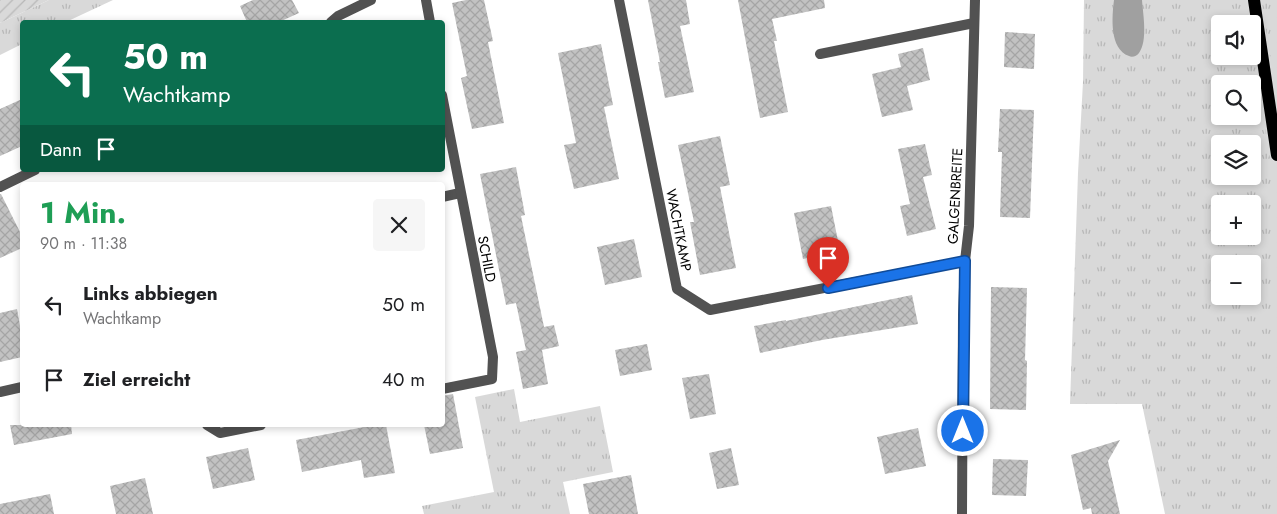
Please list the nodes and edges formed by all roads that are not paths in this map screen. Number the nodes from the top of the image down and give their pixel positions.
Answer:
1 (371, 0) edge
2 (426, 0) edge
3 (619, 0) edge
4 (975, 0) edge
5 (1254, 0) edge
6 (334, 20) edge
7 (430, 20) edge
8 (974, 23) junction
9 (820, 54) dead end
10 (445, 111) edge
11 (1277, 155) edge
12 (31, 172) edge
13 (0, 187) edge
14 (460, 193) junction
15 (445, 196) edge
16 (965, 261) junction
17 (20, 387) edge
18 (445, 388) edge
19 (0, 392) edge
20 (211, 427) edge
21 (251, 427) edge
22 (962, 514) edge

1 - 6 street
2 - 7 street
3 - 16 street, WACHTKAMP
4 - 8 street, GALGENBREITE
5 - 11 main road
8 - 9 street
8 - 16 street, GALGENBREITE
10 - 14 street, SCHILD
12 - 13 street
14 - 15 street
14 - 18 street, SCHILD
16 - 22 street, GALGENBREITE
17 - 19 street
20 - 21 street

